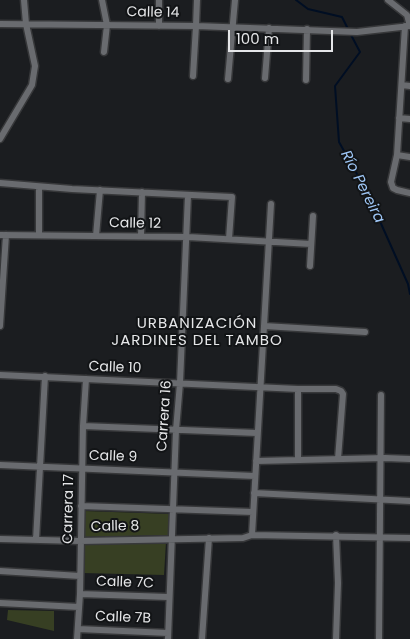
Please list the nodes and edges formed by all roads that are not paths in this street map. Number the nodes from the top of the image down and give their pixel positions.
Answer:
1 (24, 0) edge
2 (102, 0) edge
3 (159, 0) edge
4 (196, 0) edge
5 (235, 0) edge
6 (388, 0) edge
7 (0, 24) edge
8 (26, 24) junction
9 (107, 25) junction
10 (158, 26) junction
11 (196, 26) junction
12 (408, 26) edge
13 (233, 27) junction
14 (269, 28) junction
15 (306, 29) junction
16 (104, 52) dead end
17 (192, 76) dead end
18 (265, 78) dead end
19 (228, 79) dead end
20 (306, 80) dead end
21 (402, 85) junction
22 (410, 86) edge
23 (399, 118) junction
24 (410, 119) edge
25 (0, 139) edge
26 (397, 155) junction
27 (410, 157) edge
28 (0, 183) edge
29 (39, 187) junction
30 (100, 190) junction
31 (142, 192) junction
32 (410, 193) edge
33 (188, 195) junction
34 (271, 204) dead end
35 (312, 216) dead end
36 (3, 235) edge
37 (39, 235) junction
38 (96, 236) junction
39 (141, 236) junction
40 (188, 237) junction
41 (229, 239) junction
42 (269, 241) junction
43 (312, 244) junction
44 (310, 266) dead end
45 (0, 326) edge
46 (264, 326) junction
47 (365, 332) dead end
48 (0, 375) edge
49 (45, 376) junction
50 (86, 380) junction
51 (180, 383) junction
52 (260, 387) junction
53 (298, 389) junction
54 (381, 395) dead end
55 (83, 426) junction
56 (176, 430) junction
57 (257, 433) junction
58 (381, 458) junction
59 (338, 459) junction
60 (410, 459) edge
61 (298, 460) junction
62 (256, 461) junction
63 (0, 465) edge
64 (39, 466) junction
65 (82, 468) junction
66 (174, 472) junction
67 (255, 476) junction
68 (254, 493) junction
69 (380, 499) junction
70 (410, 501) edge
71 (81, 506) junction
72 (172, 510) junction
73 (253, 512) junction
74 (252, 535) junction
75 (336, 535) junction
76 (380, 537) junction
77 (172, 538) junction
78 (209, 538) junction
79 (410, 538) edge
80 (0, 539) edge
81 (36, 540) junction
82 (80, 541) junction
83 (0, 571) edge
84 (80, 576) junction
85 (80, 594) junction
86 (168, 596) junction
87 (0, 603) edge
88 (79, 607) junction
89 (78, 629) junction
90 (168, 636) edge
91 (77, 639) edge
92 (202, 639) edge
93 (336, 639) edge
94 (379, 639) edge

1 - 8 street
2 - 9 street
3 - 10 street
4 - 11 street
5 - 13 street
6 - 12 street
7 - 8 street, Calle 14
8 - 9 street, Calle 14
8 - 25 street
9 - 10 street, Calle 14
9 - 16 street
10 - 11 street, Calle 14
11 - 13 street, Calle 14
11 - 17 street
12 - 15 street, Calle 14
12 - 21 street
13 - 14 street, Calle 14
13 - 19 street
14 - 15 street, Calle 14
14 - 18 street
15 - 20 street
21 - 22 street
21 - 23 street
23 - 24 street
23 - 26 street
26 - 27 street
26 - 32 street
28 - 29 street
29 - 30 street
29 - 37 street
30 - 31 street
30 - 38 street
31 - 33 street
31 - 39 street
33 - 40 street, Carrera 16
33 - 41 street
34 - 42 street
35 - 43 street
36 - 37 street, Calle 12
36 - 45 street
37 - 38 street, Calle 12
38 - 39 street, Calle 12
39 - 40 street, Calle 12
40 - 41 street, Calle 12
40 - 51 street, Carrera 16
41 - 42 street, Calle 12
42 - 43 street, Calle 12
42 - 46 street
43 - 44 street
46 - 47 street
46 - 52 street
48 - 49 street, Calle 10
49 - 50 street, Calle 10
49 - 64 street
50 - 51 street, Calle 10
50 - 55 street, Carrera 17
51 - 52 street, Calle 10
51 - 56 street, Carrera 16
52 - 53 street, Calle 10
52 - 57 street
53 - 59 street, Calle 10
53 - 61 street
54 - 58 street
55 - 56 street
55 - 65 street, Carrera 17
56 - 57 street
56 - 66 street, Carrera 16
57 - 62 street
58 - 59 street
58 - 60 street
58 - 69 street
59 - 61 street
61 - 62 street
62 - 67 street
63 - 64 street, Calle 9
64 - 65 street, Calle 9
64 - 81 street
65 - 66 street, Calle 9
65 - 71 street, Carrera 17
66 - 67 street, Calle 9
66 - 72 street, Carrera 16
67 - 68 street
68 - 69 street
68 - 73 street
69 - 70 street
69 - 76 street
71 - 72 street
71 - 82 street, Carrera 17
72 - 73 street
72 - 77 street, Carrera 16
73 - 74 street
74 - 75 street, Calle 8
74 - 78 street, Calle 8
75 - 76 street, Calle 8
75 - 93 street
76 - 79 street, Calle 8
76 - 94 street
77 - 78 street, Calle 8
77 - 82 street, Calle 8
77 - 86 street, Carrera 16
78 - 92 street
80 - 81 street, Calle 8
81 - 82 street, Calle 8
82 - 84 street, Carrera 17
83 - 84 street
84 - 85 street, Carrera 17
85 - 86 street, Calle 7C
85 - 88 street, Carrera 17
86 - 90 street, Carrera 16
87 - 88 street
88 - 89 street, Carrera 17
89 - 90 street, Calle 7B
89 - 91 street, Carrera 17

